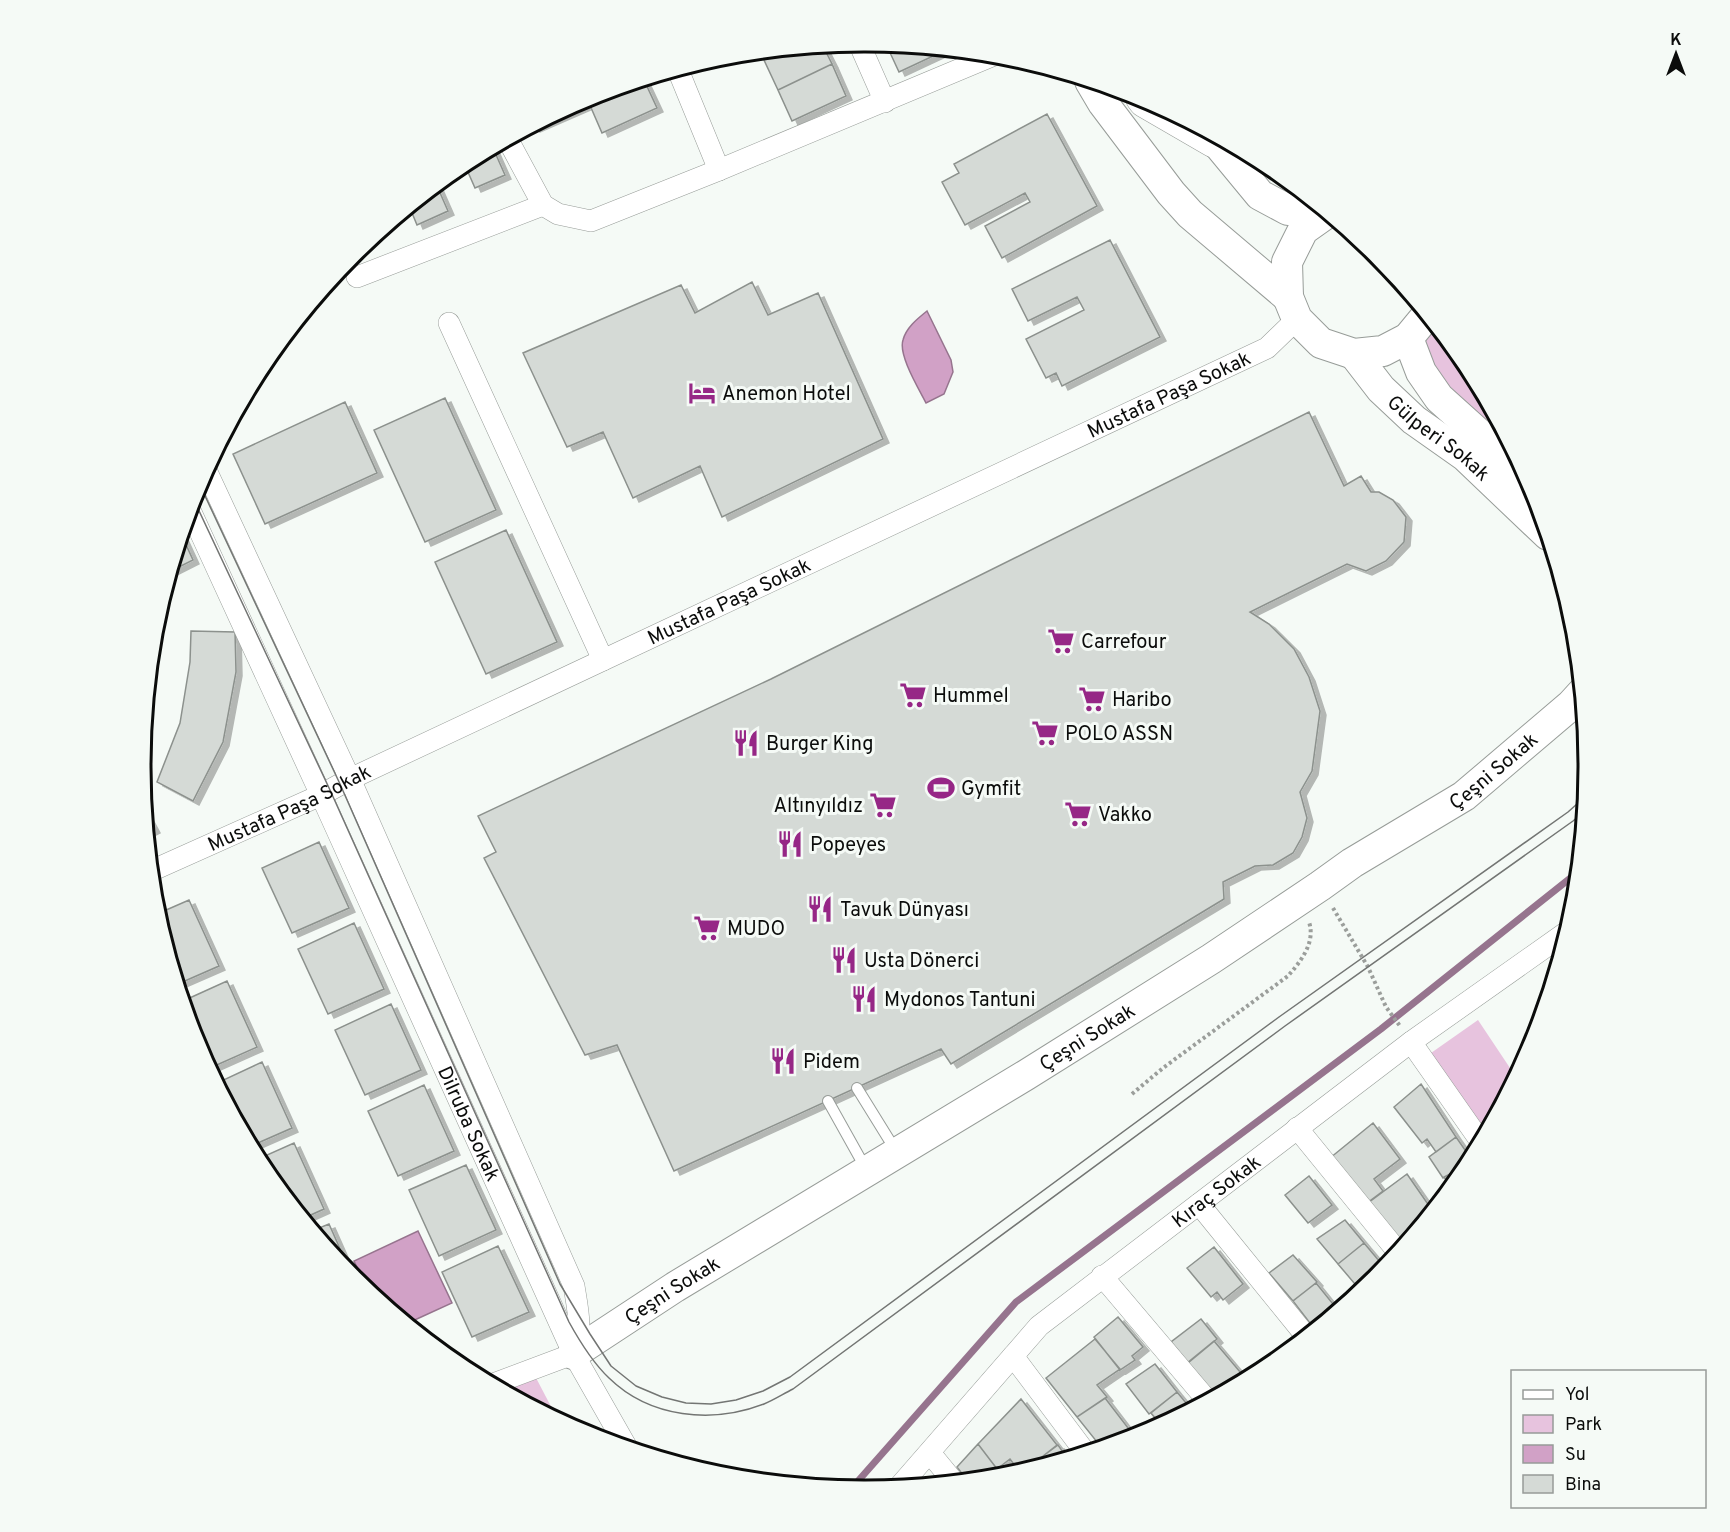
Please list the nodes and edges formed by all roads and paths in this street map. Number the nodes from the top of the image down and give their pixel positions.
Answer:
1 (863, 52) edge
2 (978, 62) edge
3 (681, 77) edge
4 (1096, 91) edge
5 (885, 102) junction
6 (511, 146) edge
7 (1219, 146) edge
8 (719, 170) junction
9 (543, 205) junction
10 (1310, 209) edge
11 (1320, 218) edge
12 (357, 277) dead end
13 (1292, 308) junction
14 (1422, 321) edge
15 (449, 323) dead end
16 (1408, 338) junction
17 (1354, 354) junction
18 (1511, 463) edge
19 (211, 481) edge
20 (195, 521) edge
21 (1536, 523) edge
22 (603, 660) junction
23 (1575, 701) edge
24 (350, 779) junction
25 (321, 795) junction
26 (159, 867) edge
27 (1310, 893) junction
28 (1557, 938) edge
29 (1405, 1033) junction
30 (857, 1088) dead end
31 (1132, 1094) dead end
32 (828, 1101) dead end
33 (1297, 1128) junction
34 (1476, 1134) edge
35 (898, 1154) junction
36 (867, 1172) junction
37 (1199, 1204) junction
38 (1393, 1245) edge
39 (1102, 1276) junction
40 (1301, 1330) edge
41 (573, 1354) junction
42 (1013, 1356) junction
43 (502, 1380) edge
44 (1202, 1395) edge
45 (620, 1436) edge
46 (1080, 1446) edge
47 (930, 1453) junction
48 (947, 1474) edge
49 (907, 1478) edge

1 - 5 street
2 - 5 street
3 - 8 street
4 - 13 street
5 - 8 street
6 - 9 street
7 - 10 street
8 - 9 street
9 - 12 street
11 - 13 street
13 - 17 street
13 - 22 street, Mustafa Paşa Sokak
14 - 16 street
15 - 22 street
16 - 17 street
16 - 18 street, Gülperi Sokak
17 - 21 street, Gülperi Sokak
19 - 24 street
20 - 25 street, Dilruba Sokak
22 - 24 street, Mustafa Paşa Sokak
23 - 27 street, Çeşni Sokak
24 - 25 street, Mustafa Paşa Sokak
24 - 41 street
25 - 26 street, Mustafa Paşa Sokak
25 - 41 street, Dilruba Sokak
27 - 29 path
27 - 31 path
27 - 35 street, Çeşni Sokak
28 - 29 street, Kıraç Sokak
29 - 33 street, Kıraç Sokak
29 - 34 street
30 - 35 lane
32 - 36 lane
33 - 37 street, Kıraç Sokak
33 - 38 street
35 - 36 street, Çeşni Sokak
36 - 41 street, Çeşni Sokak
37 - 39 street, Kıraç Sokak
37 - 40 street
39 - 42 street, Kıraç Sokak
39 - 44 street
41 - 43 street
41 - 45 street, Dilruba Sokak
42 - 46 street
42 - 47 street, Kıraç Sokak
47 - 48 street
47 - 49 street, Kıraç Sokak

